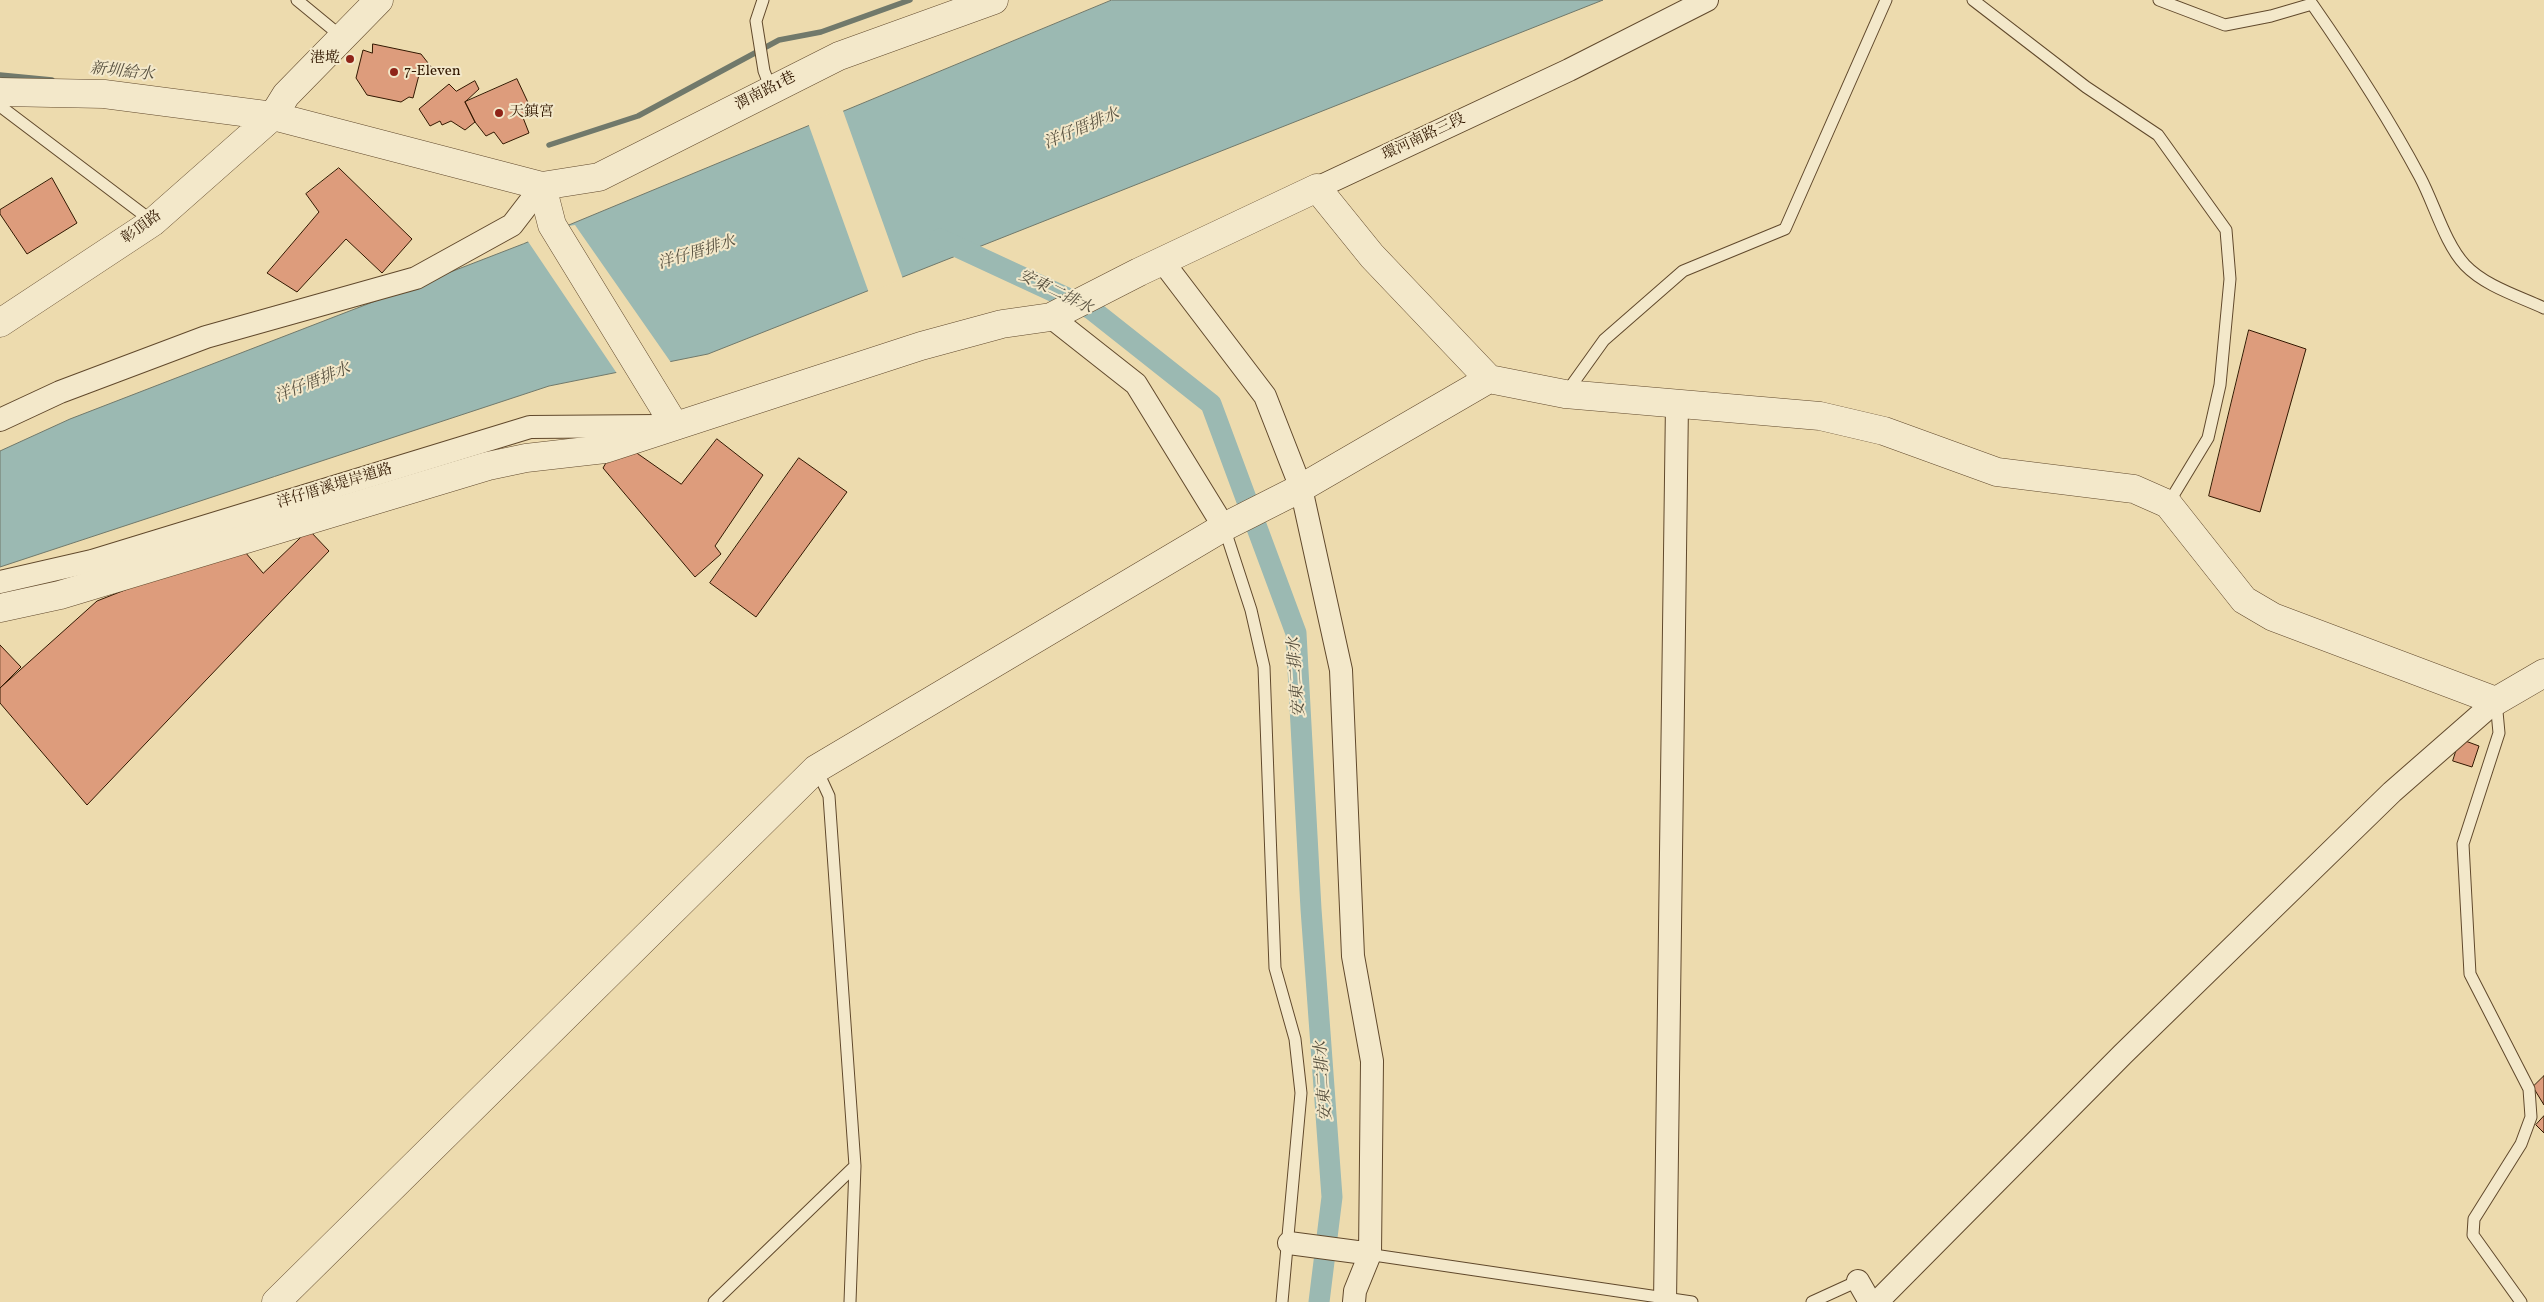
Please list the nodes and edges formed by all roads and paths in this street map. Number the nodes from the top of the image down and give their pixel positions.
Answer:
1 (297, 0) edge
2 (379, 0) edge
3 (763, 0) edge
4 (994, 0) edge
5 (1708, 0) edge
6 (1886, 0) edge
7 (1973, 0) edge
8 (2159, 0) edge
9 (342, 38) junction
10 (771, 89) junction
11 (0, 92) edge
12 (0, 106) edge
13 (279, 106) junction
14 (542, 186) junction
15 (1317, 188) junction
16 (153, 222) junction
17 (1151, 267) junction
18 (2544, 308) edge
19 (1051, 317) junction
20 (0, 323) edge
21 (1489, 379) junction
22 (1565, 394) junction
23 (1677, 403) junction
24 (0, 420) edge
25 (675, 426) junction
26 (1294, 492) junction
27 (2168, 504) junction
28 (1230, 524) junction
29 (0, 582) edge
30 (0, 608) edge
31 (2544, 674) edge
32 (2496, 701) junction
33 (816, 769) junction
34 (854, 1166) junction
35 (1289, 1242) junction
36 (1364, 1253) junction
37 (1867, 1295) edge
38 (1665, 1300) edge
39 (276, 1302) edge
40 (714, 1302) edge
41 (850, 1302) edge
42 (1282, 1302) edge
43 (1354, 1302) edge
44 (1692, 1302) edge
45 (1812, 1302) edge
46 (2521, 1302) edge

1 - 9 lane
2 - 9 street, 彰頂路
3 - 10 lane
4 - 10 street, 渭南路1巷
5 - 15 street, 環河南路三段
6 - 22 lane
7 - 27 lane
8 - 18 lane
9 - 13 street, 彰頂路
10 - 14 street, 渭南路1巷
11 - 13 street
12 - 16 lane
13 - 14 street
13 - 16 street, 彰頂路
14 - 24 street
14 - 25 street
15 - 17 street, 環河南路三段
15 - 21 street
16 - 20 street, 彰頂路
17 - 19 street, 環河南路三段
17 - 26 street
19 - 25 street, 環河南路三段
19 - 28 street
21 - 22 street
21 - 26 street
22 - 23 street
23 - 27 street
23 - 38 street
25 - 29 street, 洋仔厝溪堤岸道路
25 - 30 street, 環河南路三段
26 - 28 street
26 - 36 street
27 - 32 street
28 - 33 street
28 - 35 lane
31 - 32 street
32 - 37 street
32 - 46 lane
33 - 34 lane
33 - 39 street
34 - 40 lane
34 - 41 lane
35 - 36 street
35 - 42 lane
36 - 38 lane
36 - 43 street
37 - 45 lane
38 - 44 lane

